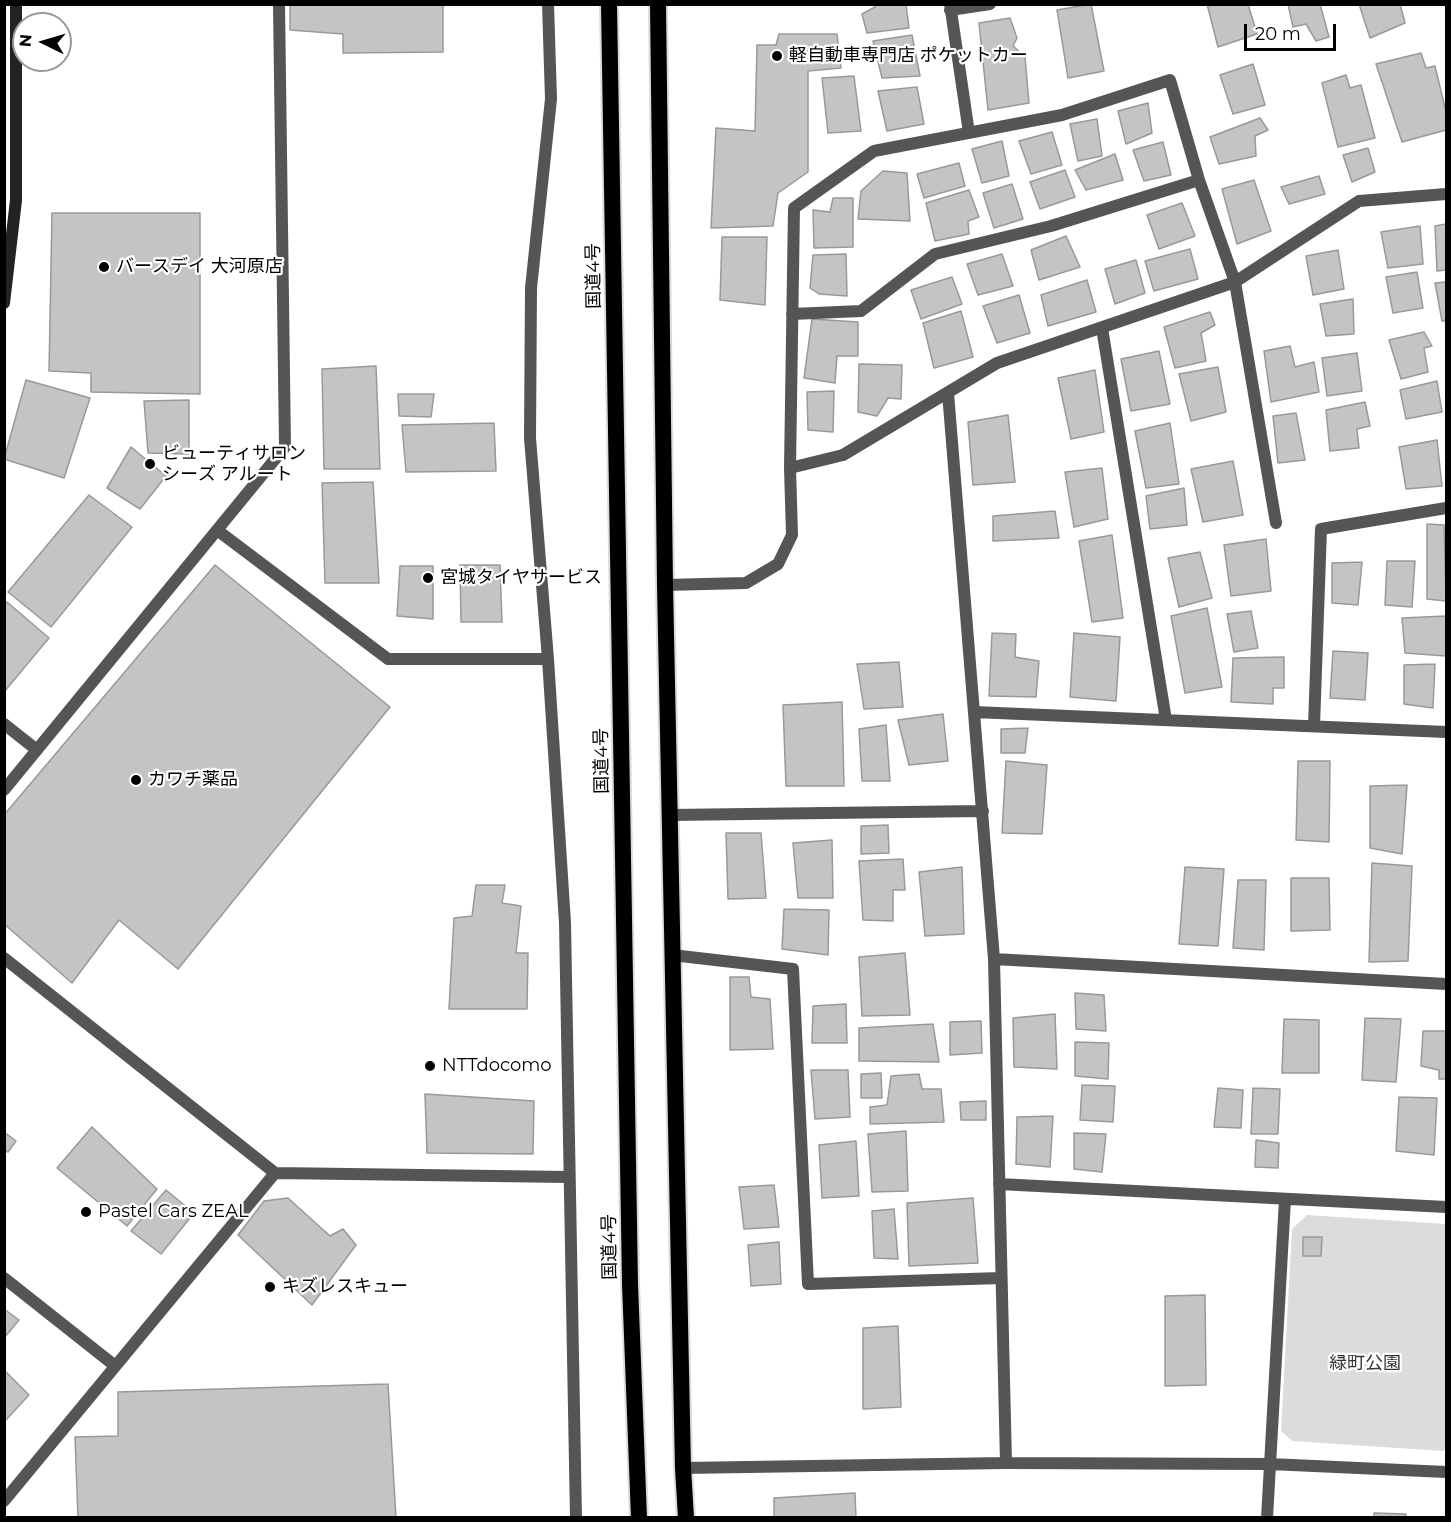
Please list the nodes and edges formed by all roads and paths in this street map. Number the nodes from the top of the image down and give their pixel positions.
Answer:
1 (16, 4) edge
2 (279, 4) edge
3 (548, 4) edge
4 (609, 4) edge
5 (658, 4) edge
6 (990, 4) edge
7 (950, 7) edge
8 (969, 133) junction
9 (1199, 180) junction
10 (1446, 194) edge
11 (1234, 282) junction
12 (4, 303) edge
13 (792, 314) junction
14 (1102, 328) junction
15 (948, 393) junction
16 (790, 468) junction
17 (1446, 508) edge
18 (1276, 523) dead end
19 (217, 530) junction
20 (665, 585) junction
21 (548, 659) junction
22 (974, 712) junction
23 (1166, 720) junction
24 (4, 724) edge
25 (1314, 726) junction
26 (1446, 732) edge
27 (37, 750) junction
28 (4, 790) edge
29 (983, 811) junction
30 (670, 815) junction
31 (672, 955) junction
32 (4, 958) edge
33 (994, 959) junction
34 (1446, 984) edge
35 (275, 1173) junction
36 (568, 1177) junction
37 (999, 1184) junction
38 (1285, 1199) junction
39 (1446, 1208) edge
40 (4, 1278) edge
41 (1001, 1278) junction
42 (114, 1365) junction
43 (1005, 1463) junction
44 (1270, 1464) junction
45 (683, 1468) junction
46 (1446, 1472) edge
47 (4, 1501) edge
48 (576, 1518) edge
49 (639, 1518) edge
50 (686, 1518) edge
51 (1267, 1518) edge

1 - 12 main road
2 - 19 street
3 - 21 street
4 - 49 highway, 国道4号
5 - 20 highway
6 - 7 street
7 - 8 street
8 - 9 street
8 - 13 street
9 - 11 street
9 - 13 street
10 - 11 street
11 - 14 street
11 - 18 street
13 - 16 street
14 - 15 street
14 - 23 street
15 - 16 street
15 - 22 street
16 - 20 street
17 - 25 street
19 - 21 street
19 - 27 street
20 - 30 highway
21 - 36 street
22 - 23 street
22 - 29 street
23 - 25 street
24 - 27 street
25 - 26 street
27 - 28 street
29 - 30 street
29 - 33 street
30 - 31 highway
31 - 41 street
31 - 45 highway
32 - 35 street
33 - 34 street
33 - 37 street
35 - 36 street
35 - 42 street
36 - 48 street
37 - 38 street
37 - 41 street
38 - 39 street
38 - 44 street
40 - 42 street
41 - 43 street
42 - 47 street
43 - 44 street
43 - 45 street
44 - 46 street
44 - 51 street
45 - 50 highway

